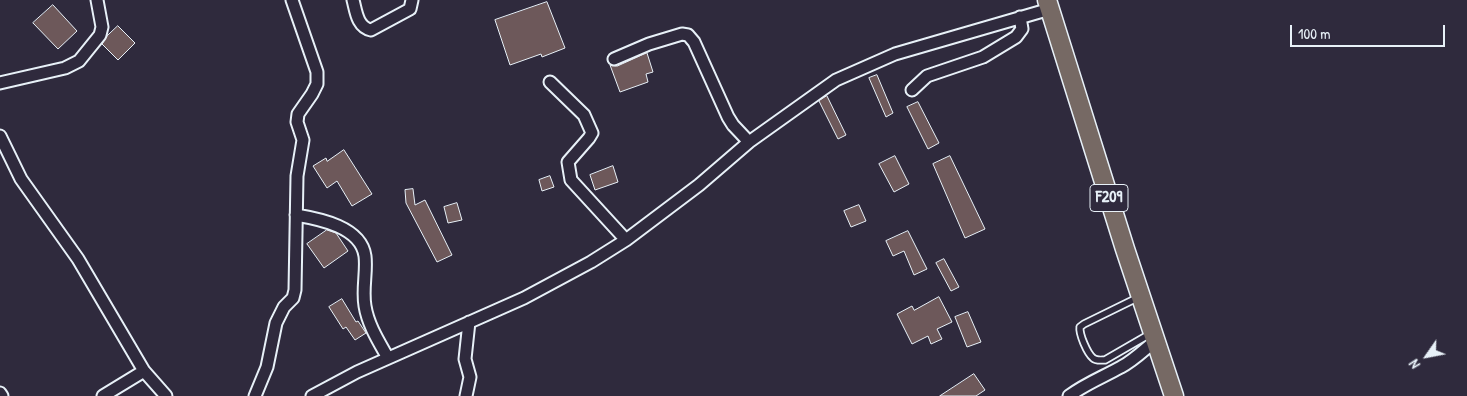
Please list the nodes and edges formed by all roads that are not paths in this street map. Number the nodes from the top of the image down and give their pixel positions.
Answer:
1 (97, 0) edge
2 (292, 0) edge
3 (353, 0) edge
4 (412, 0) edge
5 (1048, 4) edge
6 (1020, 17) junction
7 (614, 59) dead end
8 (550, 82) dead end
9 (0, 83) edge
10 (912, 90) dead end
11 (0, 136) edge
12 (749, 142) junction
13 (296, 215) junction
14 (626, 240) junction
15 (1140, 296) junction
16 (469, 322) junction
17 (1154, 337) junction
18 (388, 358) junction
19 (144, 371) junction
20 (0, 393) edge
21 (2, 396) edge
22 (103, 396) edge
23 (166, 396) edge
24 (255, 396) edge
25 (312, 396) edge
26 (466, 396) edge
27 (1069, 396) edge
28 (1174, 396) edge

1 - 9 street
2 - 13 street
3 - 4 street
5 - 6 street
5 - 15 main road, F209
6 - 10 street
6 - 12 street
7 - 12 street
8 - 14 street
11 - 19 street
12 - 14 street
13 - 18 street
13 - 24 street
14 - 16 street
15 - 17 main road, F209
15 - 17 lane
16 - 18 street
16 - 26 street
17 - 27 street
17 - 28 main road, F209
18 - 25 street
19 - 22 street
19 - 23 street
20 - 21 street

